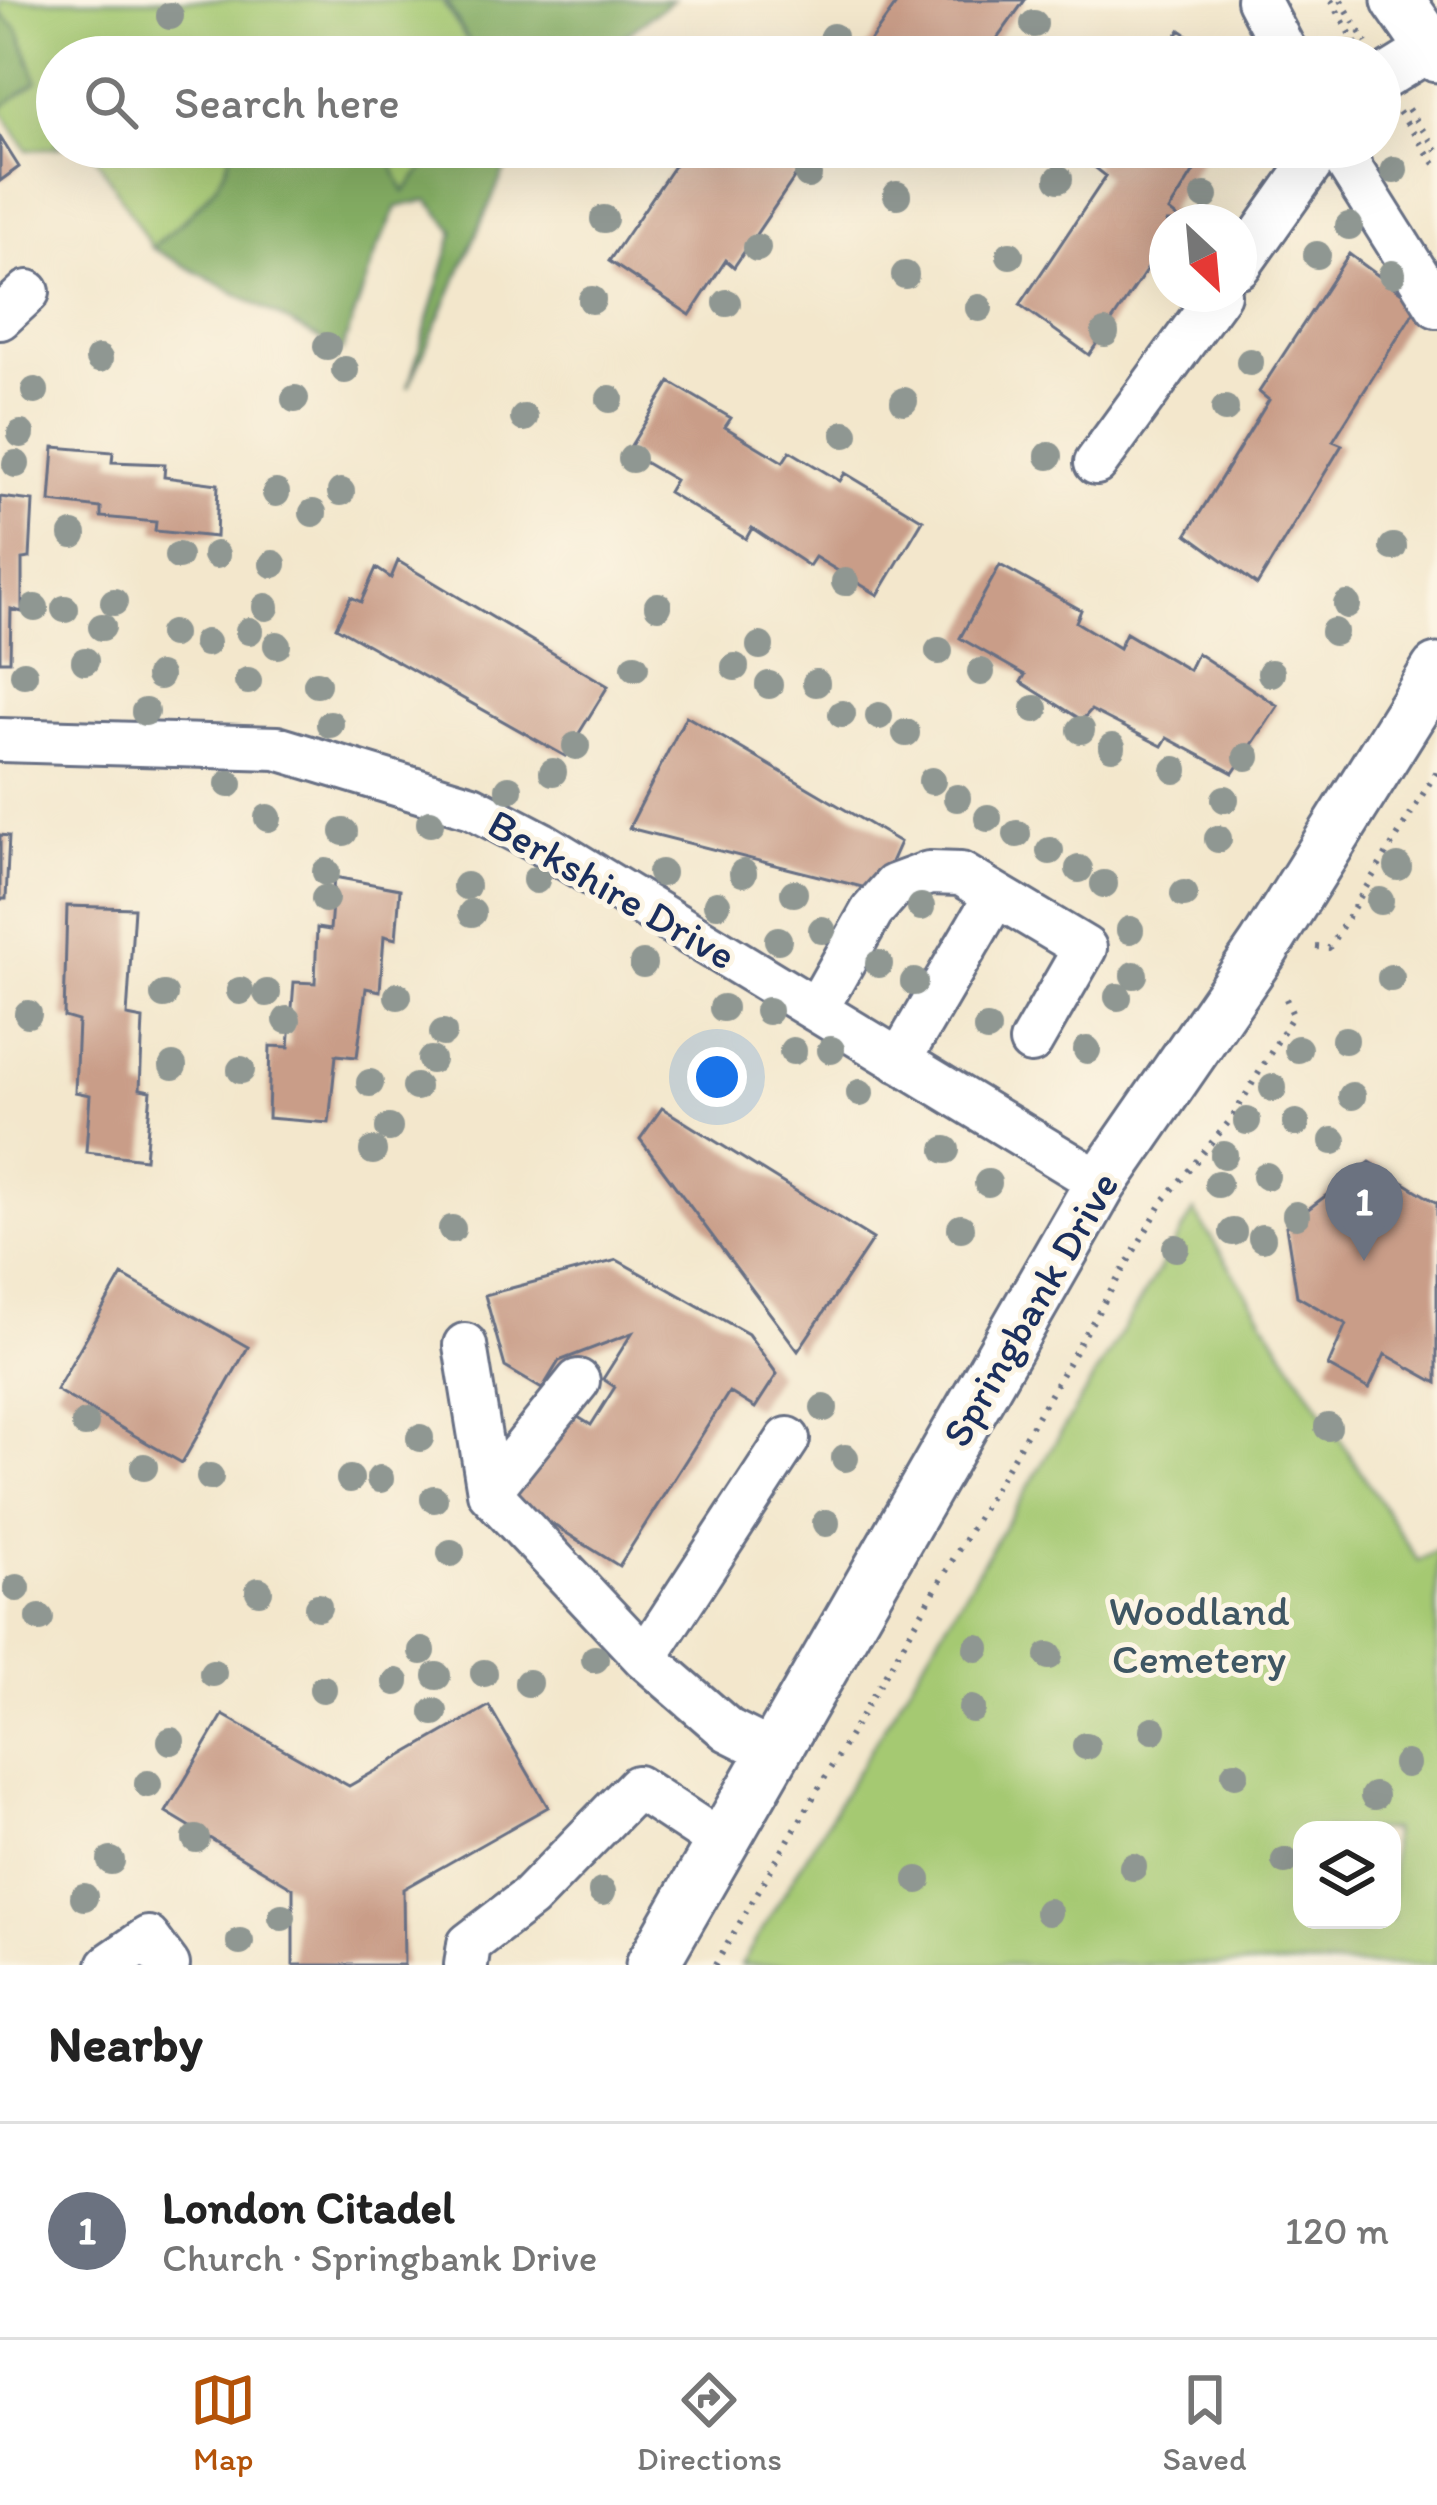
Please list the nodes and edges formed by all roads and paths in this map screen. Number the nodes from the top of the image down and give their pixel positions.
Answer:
1 (1258, 0) edge
2 (1331, 0) edge
3 (1341, 0) edge
4 (1399, 0) edge
5 (1277, 36) edge
6 (1352, 36) edge
7 (1361, 36) edge
8 (1434, 52) edge
9 (1401, 78) edge
10 (1401, 112) edge
11 (1437, 166) edge
12 (1308, 168) edge
13 (1350, 168) edge
14 (1257, 241) edge
15 (1437, 306) edge
16 (1206, 312) edge
17 (1096, 463) dead end
18 (1437, 670) edge
19 (0, 740) edge
20 (1437, 771) edge
21 (996, 895) junction
22 (1264, 947) junction
23 (816, 1010) junction
24 (1031, 1042) dead end
25 (899, 1061) junction
26 (1101, 1184) junction
27 (465, 1345) dead end
28 (578, 1381) dead end
29 (788, 1439) dead end
30 (490, 1492) junction
31 (645, 1658) junction
32 (774, 1753) junction
33 (722, 1843) junction
34 (109, 1965) edge
35 (168, 1965) edge
36 (466, 1965) edge
37 (652, 1965) edge
38 (715, 1965) edge

1 - 5 street
2 - 6 path
3 - 7 path
4 - 8 main road
8 - 9 street
10 - 11 path
12 - 14 street
13 - 15 street
16 - 17 street
18 - 22 main road, Springbank Drive
19 - 23 street, Berkshire Drive
20 - 22 path
21 - 23 street
21 - 24 street
21 - 25 street
22 - 26 main road, Springbank Drive
22 - 38 path
23 - 25 street, Berkshire Drive
25 - 26 street, Berkshire Drive
26 - 32 main road, Springbank Drive
27 - 30 street
28 - 30 street
29 - 31 street
30 - 31 street
31 - 32 street
32 - 33 main road, Springbank Drive
33 - 36 street
33 - 37 main road, Springbank Drive
34 - 35 street

